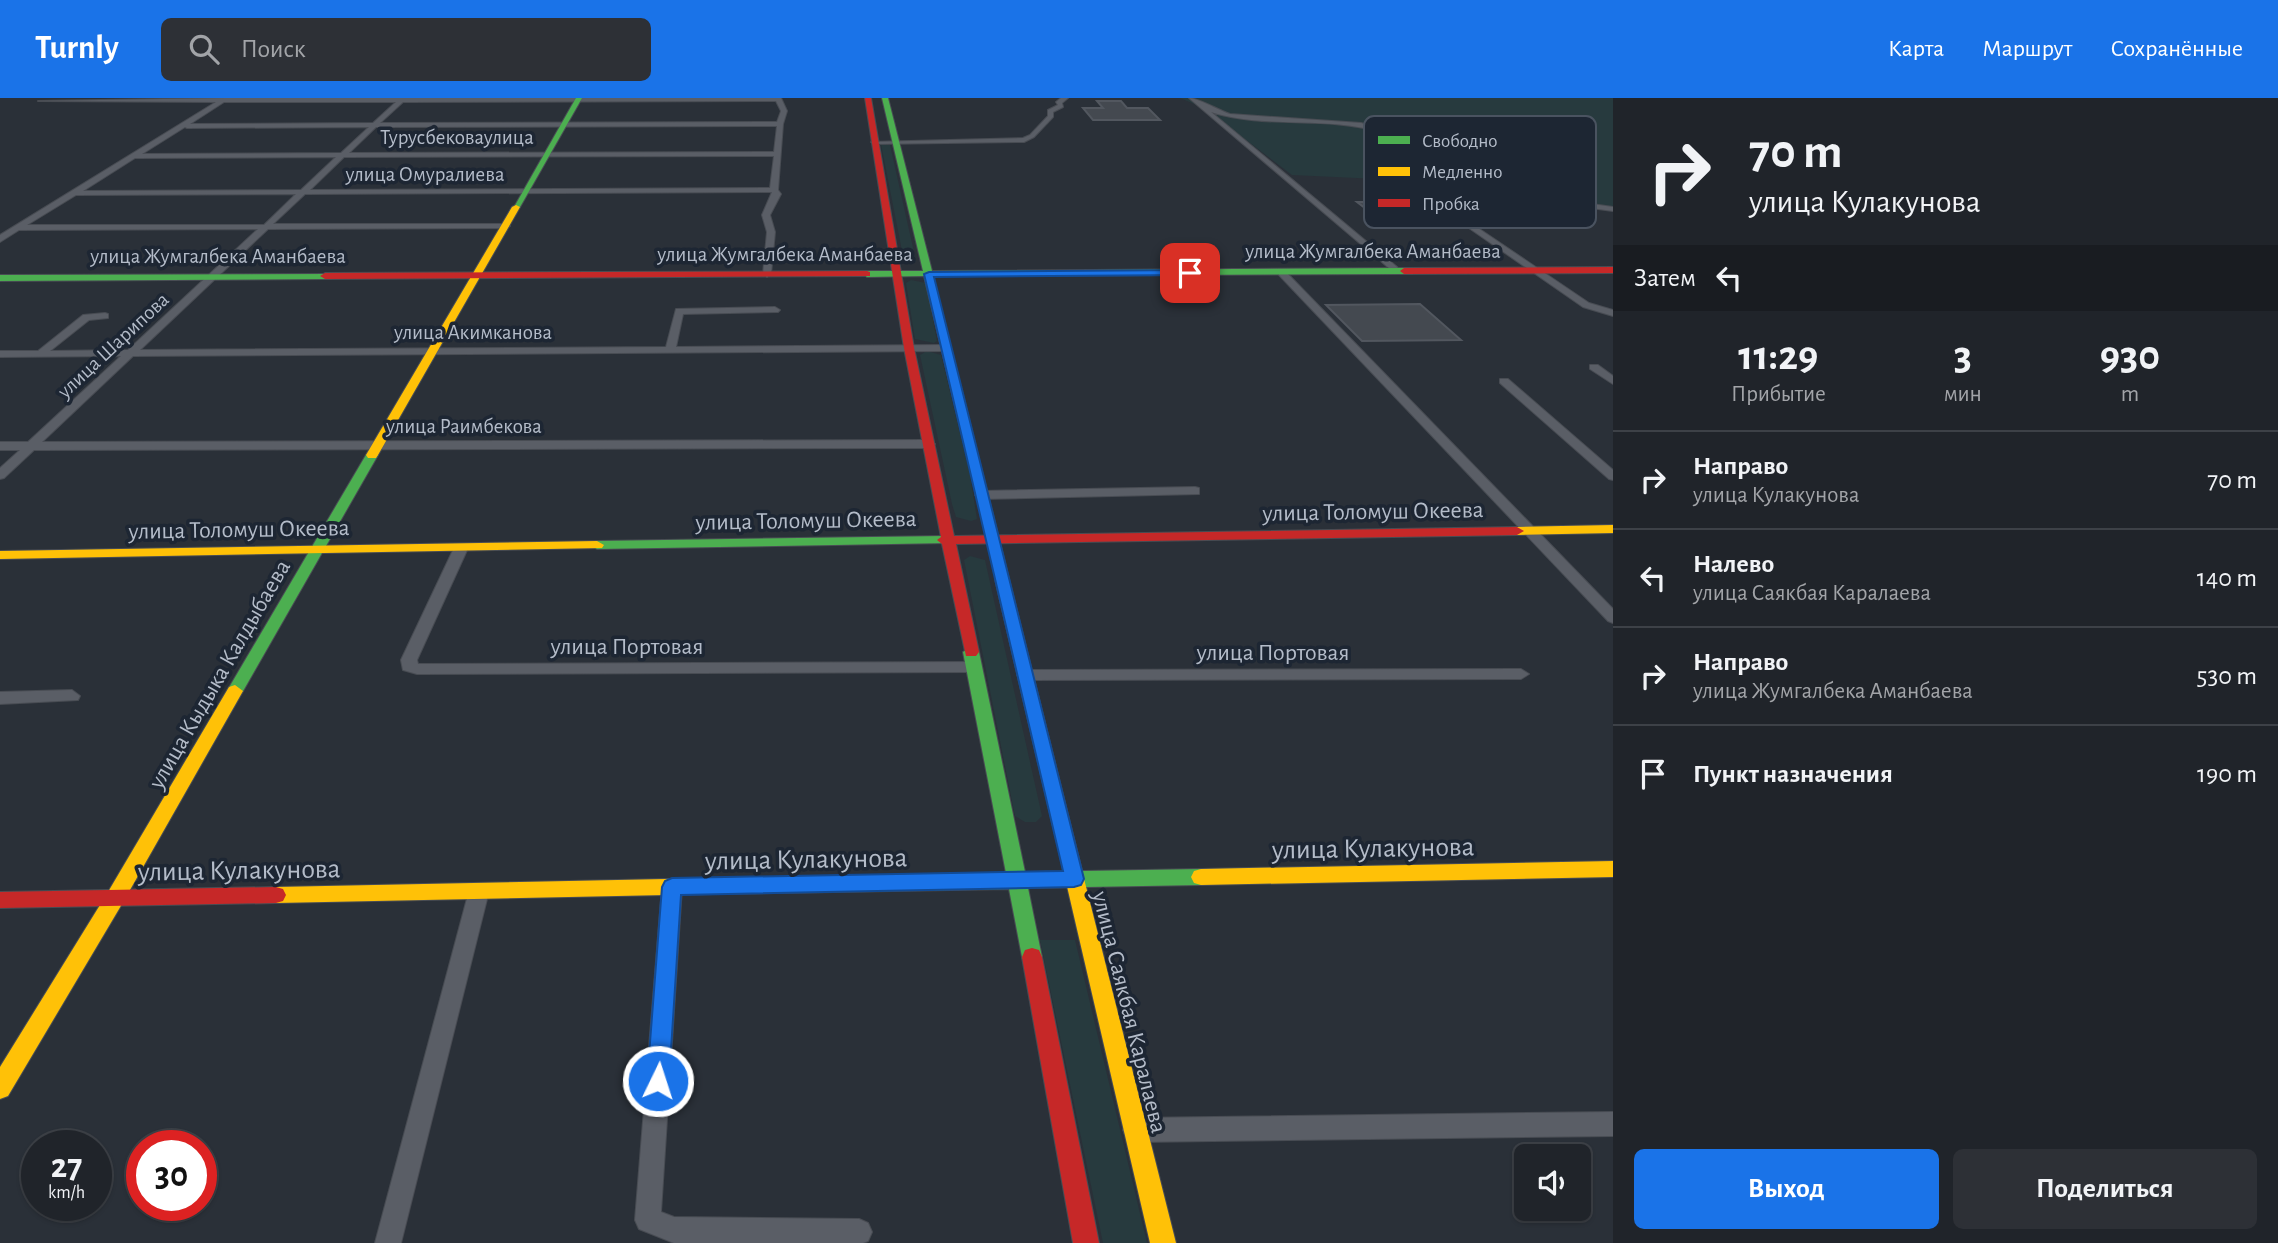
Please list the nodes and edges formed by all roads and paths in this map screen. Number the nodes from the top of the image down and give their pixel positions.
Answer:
1 (868, 98) edge
2 (885, 98) edge
3 (1065, 98) edge
4 (227, 99) edge
5 (403, 99) edge
6 (578, 99) edge
7 (778, 99) edge
8 (1194, 100) edge
9 (41, 101) dead end
10 (780, 124) junction
11 (375, 125) junction
12 (1364, 125) edge
13 (187, 126) junction
14 (563, 126) junction
15 (874, 142) junction
16 (896, 142) junction
17 (546, 154) junction
18 (779, 154) junction
19 (342, 155) junction
20 (136, 156) junction
21 (774, 190) junction
22 (523, 191) junction
23 (304, 192) junction
24 (76, 193) junction
25 (267, 226) junction
26 (506, 226) junction
27 (18, 228) junction
28 (1475, 228) edge
29 (0, 239) edge
30 (1613, 270) edge
31 (1538, 271) junction
32 (1399, 272) junction
33 (1282, 273) junction
34 (767, 274) junction
35 (929, 274) junction
36 (475, 275) junction
37 (897, 275) junction
38 (213, 277) junction
39 (0, 278) edge
40 (775, 310) dead end
41 (1613, 313) edge
42 (105, 316) dead end
43 (909, 348) junction
44 (946, 348) junction
45 (670, 351) junction
46 (131, 352) junction
47 (433, 352) junction
48 (41, 353) junction
49 (0, 354) edge
50 (1594, 367) dead end
51 (1504, 381) dead end
52 (1613, 381) edge
53 (929, 444) junction
54 (379, 445) junction
55 (0, 446) edge
56 (32, 446) junction
57 (0, 475) edge
58 (1613, 476) edge
59 (1195, 491) dead end
60 (981, 495) junction
61 (1613, 530) edge
62 (1529, 531) junction
63 (949, 540) junction
64 (992, 540) junction
65 (461, 548) junction
66 (317, 551) junction
67 (0, 555) edge
68 (1613, 618) edge
69 (975, 667) junction
70 (1521, 674) dead end
71 (1025, 675) junction
72 (72, 696) dead end
73 (0, 698) edge
74 (1613, 869) edge
75 (1074, 879) junction
76 (1018, 880) junction
77 (672, 887) junction
78 (479, 891) junction
79 (115, 898) junction
80 (0, 900) edge
81 (0, 1088) edge
82 (1613, 1124) edge
83 (1135, 1130) junction
84 (859, 1231) dead end
85 (388, 1243) edge
86 (1086, 1243) edge
87 (1163, 1243) edge

1 - 15 street
2 - 16 street, улица Саякбая Каралаева
3 - 16 street
4 - 5 street
4 - 9 street
4 - 13 street
5 - 6 street
5 - 11 street, улица Шарипова
6 - 7 street
6 - 14 street, улица Кыдыка Калдыбаева
7 - 10 street
8 - 12 street
8 - 32 street
10 - 14 street
10 - 18 street
11 - 13 street
11 - 14 street
11 - 19 street, улица Шарипова
13 - 20 street
14 - 17 street, улица Кыдыка Калдыбаева
15 - 16 street
15 - 37 street
16 - 35 street, улица Саякбая Каралаева
17 - 18 street, Турусбековаулица
17 - 19 street, Турусбековаулица
17 - 22 street, улица Кыдыка Калдыбаева
18 - 21 street
19 - 20 street, Турусбековаулица
19 - 23 street, улица Шарипова
20 - 24 street
21 - 22 street, улица Омуралиева
21 - 34 street
22 - 23 street, улица Омуралиева
22 - 26 street, улица Кыдыка Калдыбаева
23 - 24 street, улица Омуралиева
23 - 25 street, улица Шарипова
24 - 27 street
25 - 26 street
25 - 27 street
25 - 38 street, улица Шарипова
26 - 36 street, улица Кыдыка Калдыбаева
27 - 29 street
28 - 31 street
30 - 31 street, улица Жумгалбека Аманбаева
31 - 32 street, улица Жумгалбека Аманбаева
31 - 41 street
32 - 33 street, улица Жумгалбека Аманбаева
33 - 35 street, улица Жумгалбека Аманбаева
33 - 62 street
34 - 36 street, улица Жумгалбека Аманбаева
34 - 37 street, улица Жумгалбека Аманбаева
35 - 37 street, улица Жумгалбека Аманбаева
35 - 44 street, улица Саякбая Каралаева
36 - 38 street, улица Жумгалбека Аманбаева
36 - 47 street, улица Кыдыка Калдыбаева
37 - 43 street
38 - 39 street, улица Жумгалбека Аманбаева
38 - 46 street, улица Шарипова
40 - 45 street
42 - 48 street
43 - 44 street, улица Акимканова
43 - 45 street, улица Акимканова
43 - 53 street
44 - 60 street, улица Саякбая Каралаева
45 - 47 street, улица Акимканова
46 - 47 street, улица Акимканова
46 - 48 street, улица Акимканова
46 - 56 street, улица Шарипова
47 - 54 street, улица Кыдыка Калдыбаева
48 - 49 street, улица Акимканова
50 - 52 street
51 - 58 street
53 - 54 street, улица Раимбекова
53 - 63 street
54 - 56 street, улица Раимбекова
54 - 66 street, улица Кыдыка Калдыбаева
55 - 56 street, улица Раимбекова
56 - 57 street, улица Шарипова
59 - 60 street
60 - 64 street, улица Саякбая Каралаева
61 - 62 street, улица Толомуш Океева
62 - 64 street, улица Толомуш Океева
62 - 68 street
63 - 64 street, улица Толомуш Океева
63 - 65 street, улица Толомуш Океева
63 - 69 street
64 - 71 street, улица Саякбая Каралаева
65 - 66 street, улица Толомуш Океева
65 - 69 street, улица Портовая
66 - 67 street, улица Толомуш Океева
66 - 79 street, улица Кыдыка Калдыбаева
69 - 76 street
70 - 71 street, улица Портовая
71 - 75 street, улица Саякбая Каралаева
72 - 73 street
74 - 75 street, улица Кулакунова
75 - 76 street, улица Кулакунова
75 - 83 street, улица Саякбая Каралаева
76 - 77 street, улица Кулакунова
76 - 86 street
77 - 78 street, улица Кулакунова
77 - 84 street
78 - 79 street, улица Кулакунова
78 - 85 street
79 - 80 street, улица Кулакунова
79 - 81 street, улица Кыдыка Калдыбаева
82 - 83 street
83 - 87 street, улица Саякбая Каралаева

